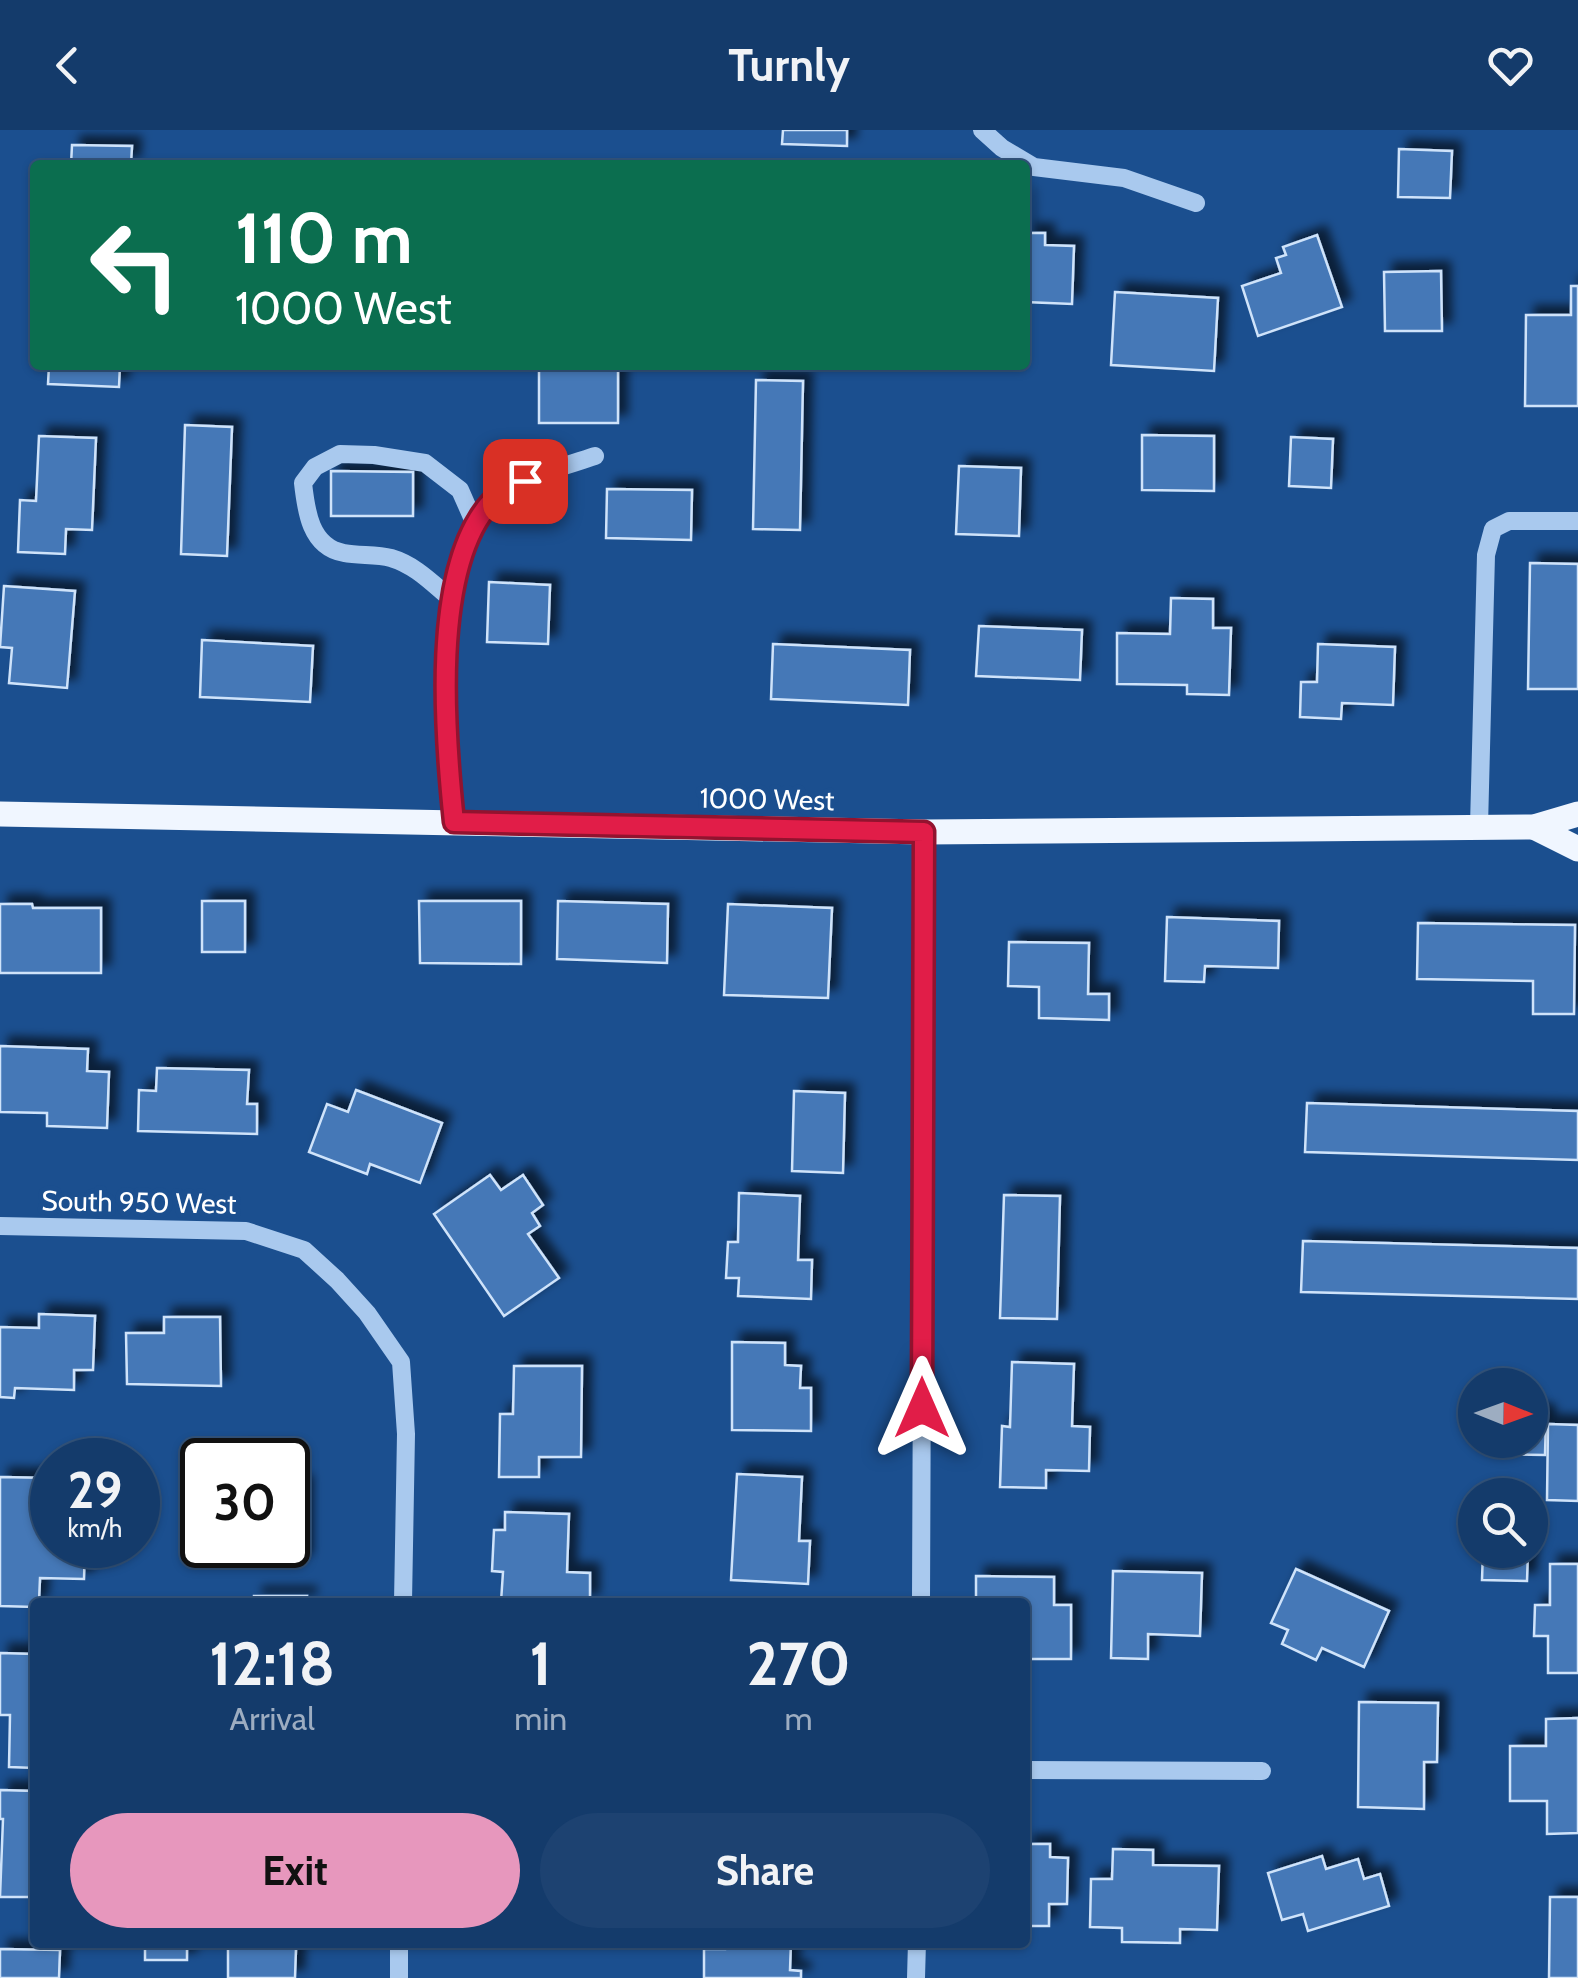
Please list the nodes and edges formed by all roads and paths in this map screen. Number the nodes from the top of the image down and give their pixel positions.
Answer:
1 (982, 130) edge
2 (1023, 160) edge
3 (1030, 164) edge
4 (1196, 203) dead end
5 (594, 456) dead end
6 (1578, 521) edge
7 (474, 524) junction
8 (450, 598) junction
9 (0, 814) edge
10 (1578, 814) edge
11 (454, 822) junction
12 (1479, 826) junction
13 (1534, 827) junction
14 (924, 832) junction
15 (1578, 849) edge
16 (0, 1226) edge
17 (404, 1598) edge
18 (921, 1598) edge
19 (1030, 1770) edge
20 (1262, 1771) dead end
21 (399, 1948) edge
22 (917, 1948) edge
23 (399, 1978) edge
24 (916, 1978) edge

1 - 2 street
3 - 4 street
5 - 7 street
6 - 12 street
7 - 8 street
7 - 8 street
8 - 11 street
9 - 11 main road, 1000 West
10 - 13 main road
11 - 14 main road, 1000 West
12 - 13 main road, 1000 West
12 - 14 main road, 1000 West
13 - 15 main road
14 - 18 street
16 - 17 street, South 950 West
19 - 20 street
21 - 23 street
22 - 24 street

